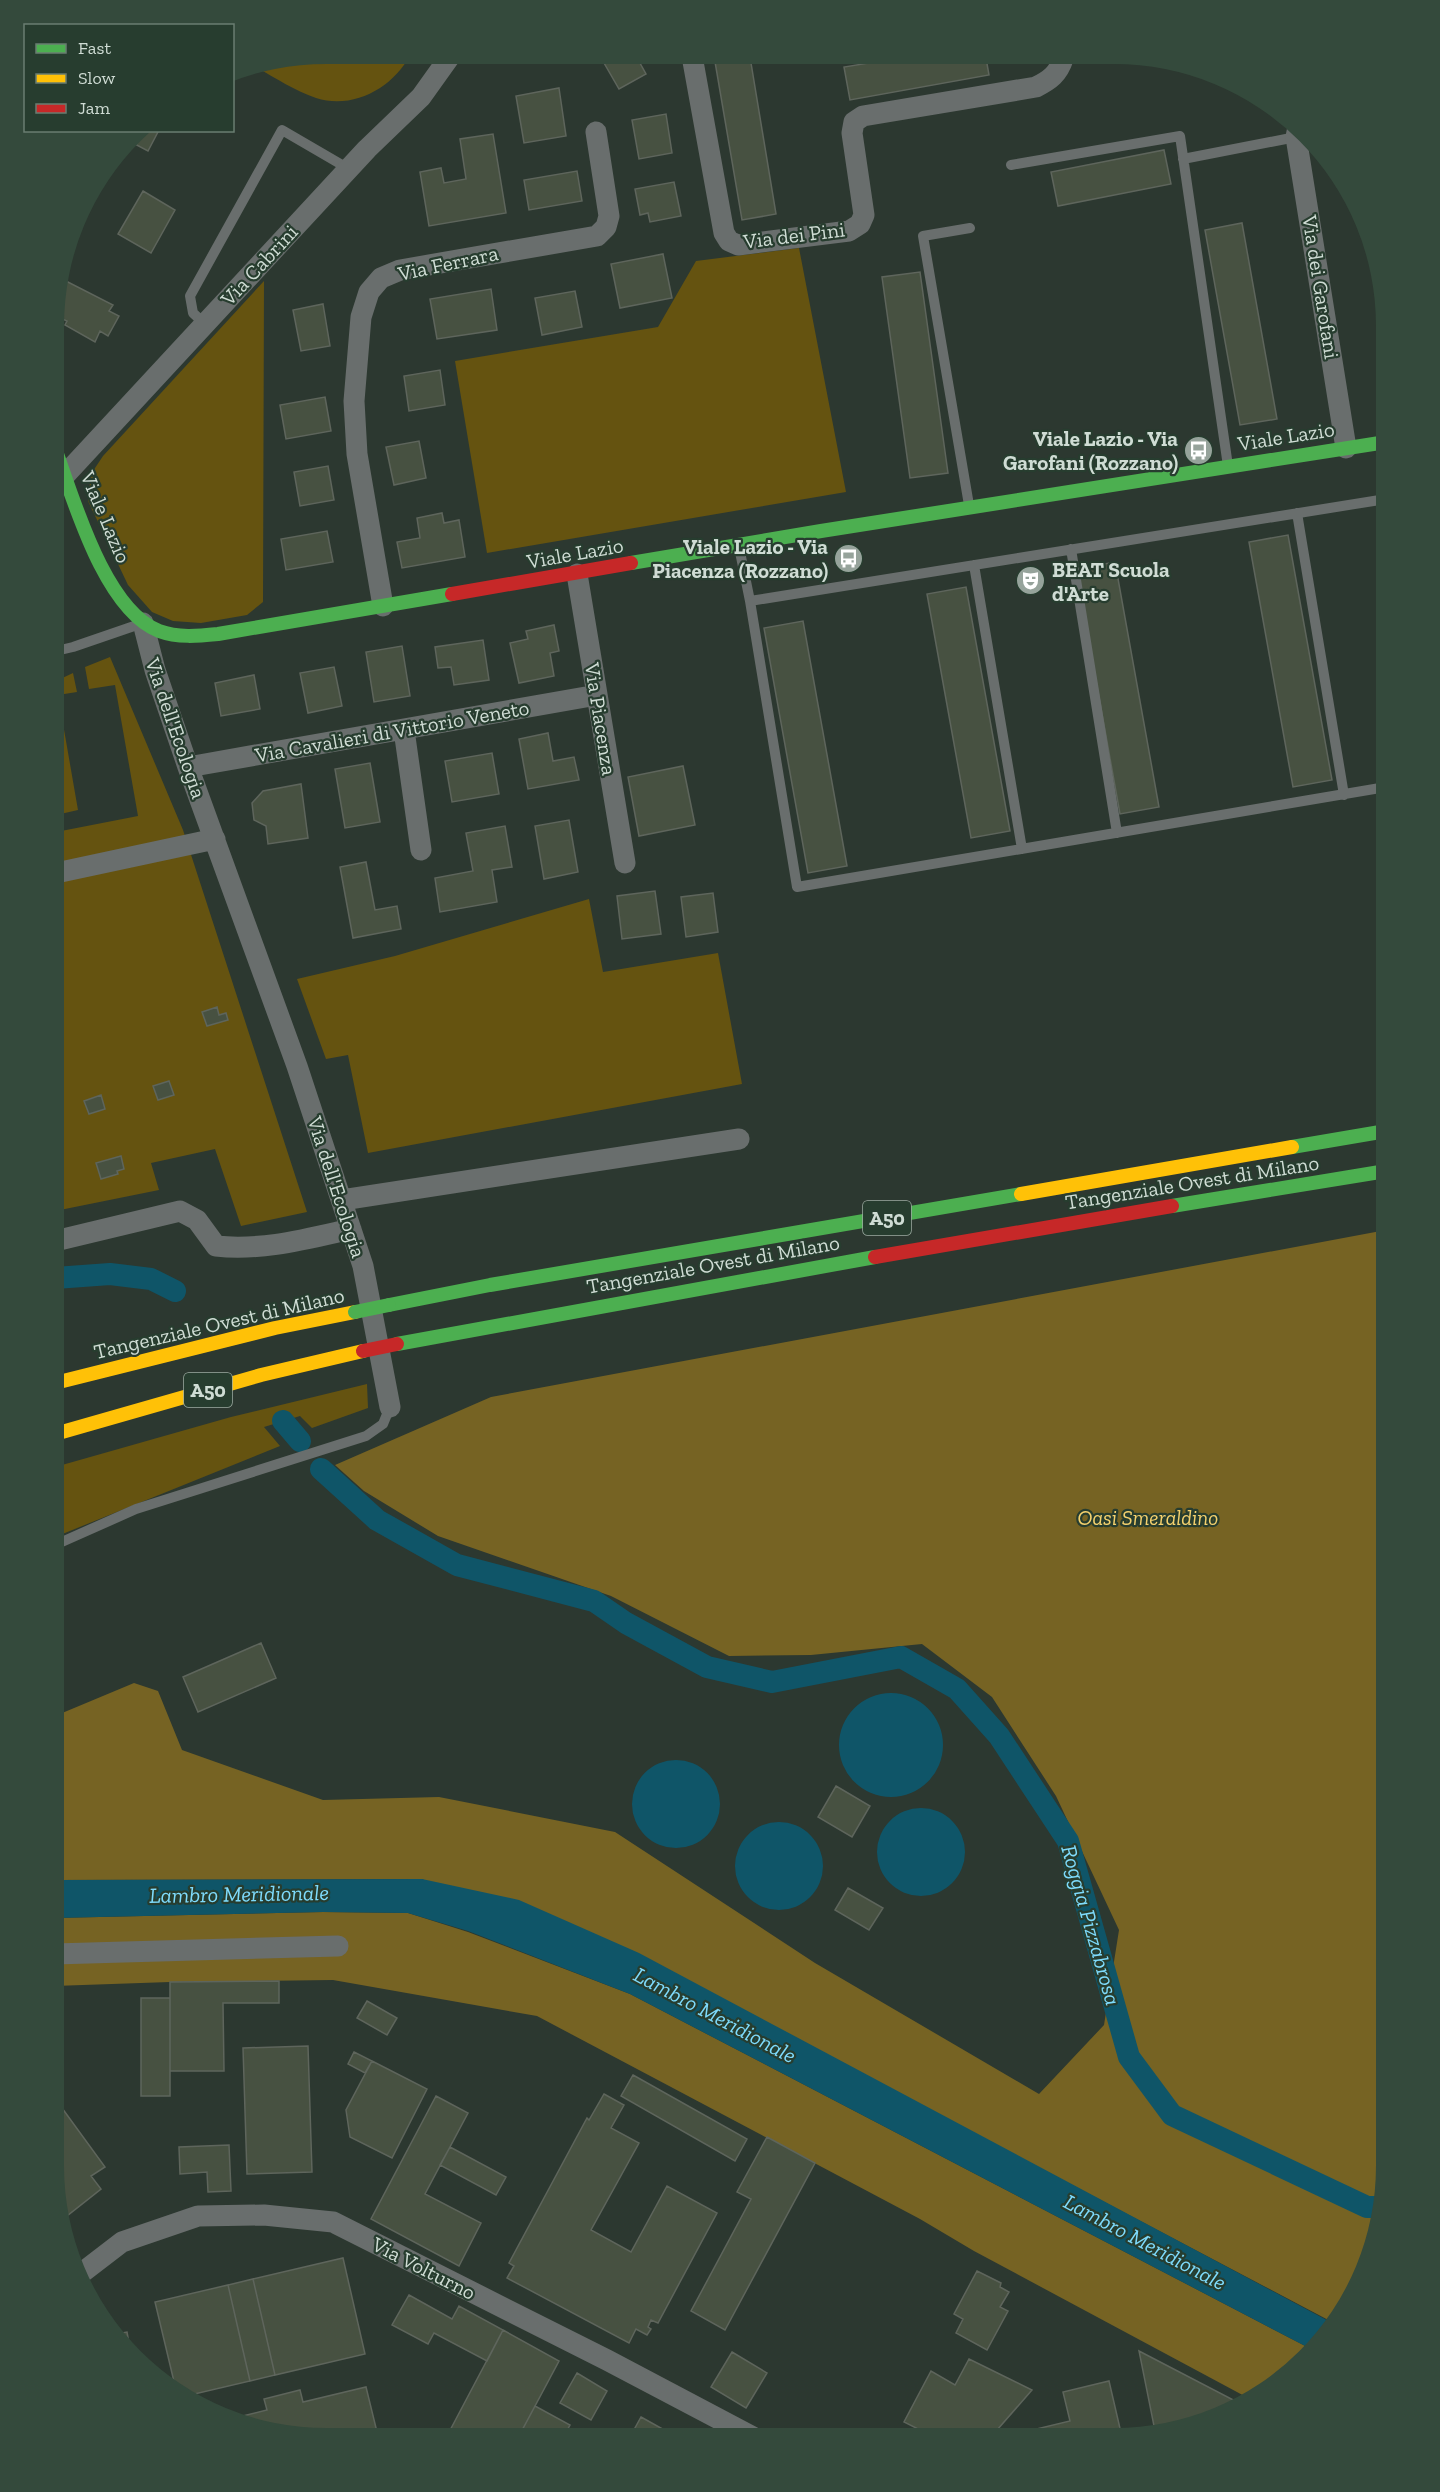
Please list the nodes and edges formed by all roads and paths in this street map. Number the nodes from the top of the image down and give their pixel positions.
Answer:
1 (445, 64) edge
2 (693, 64) edge
3 (1061, 64) edge
4 (597, 132) dead end
5 (1290, 134) edge
6 (1298, 140) edge
7 (1183, 159) junction
8 (1011, 165) dead end
9 (349, 169) junction
10 (970, 228) dead end
11 (204, 324) junction
12 (1376, 444) edge
13 (1346, 448) junction
14 (1228, 467) junction
15 (65, 475) joint
16 (1376, 501) edge
17 (969, 508) junction
18 (1297, 513) junction
19 (739, 547) junction
20 (1071, 549) junction
21 (974, 565) junction
22 (577, 574) junction
23 (750, 601) junction
24 (383, 606) junction
25 (143, 623) junction
26 (64, 648) edge
27 (597, 695) junction
28 (404, 730) junction
29 (188, 767) junction
30 (1376, 790) edge
31 (1344, 795) junction
32 (1117, 833) junction
33 (215, 839) junction
34 (1022, 849) junction
35 (421, 850) dead end
36 (625, 863) dead end
37 (64, 871) edge
38 (1376, 1133) edge
39 (739, 1139) dead end
40 (1376, 1173) edge
41 (342, 1200) junction
42 (351, 1229) junction
43 (64, 1240) edge
44 (64, 1381) edge
45 (390, 1407) joint
46 (64, 1431) edge
47 (64, 1541) edge
48 (338, 1946) dead end
49 (64, 1953) edge
50 (86, 2270) edge
51 (736, 2428) edge

1 - 9 street, Via Cabrini
2 - 3 street, Via dei Pini
4 - 24 street, Via Ferrara
5 - 7 lane
6 - 13 street, Via dei Garofani
7 - 8 lane
7 - 14 lane
9 - 11 street, Via Cabrini
9 - 11 lane
10 - 17 lane
11 - 15 street, Via Cabrini
12 - 13 main road, Viale Lazio
13 - 14 main road, Viale Lazio
14 - 17 main road, Viale Lazio
15 - 25 main road, Viale Lazio
16 - 18 lane
17 - 19 main road, Viale Lazio
18 - 20 lane
18 - 31 lane
19 - 22 main road, Viale Lazio
19 - 23 lane
20 - 21 lane
20 - 32 lane
21 - 23 lane
21 - 34 lane
22 - 24 main road, Viale Lazio
22 - 27 street, Via Piacenza
23 - 34 lane
24 - 25 main road, Viale Lazio
25 - 26 lane
25 - 29 street, Via dell'Ecologia
27 - 28 street, Via Cavalieri di Vittorio Veneto
27 - 36 street, Via Piacenza
28 - 29 street, Via Cavalieri di Vittorio Veneto
28 - 35 street
29 - 33 street, Via dell'Ecologia
30 - 31 lane
31 - 32 lane
32 - 34 lane
33 - 37 street
33 - 41 street, Via dell'Ecologia
38 - 44 main road, Tangenziale Ovest di Milano / A50, bridge
39 - 41 street
40 - 46 main road, Tangenziale Ovest di Milano / A50, bridge
41 - 42 street, Via dell'Ecologia
42 - 43 street
42 - 45 street, Via dell'Ecologia
45 - 47 lane, Via dell'Ecologia
48 - 49 street
50 - 51 street, Via Volturno

